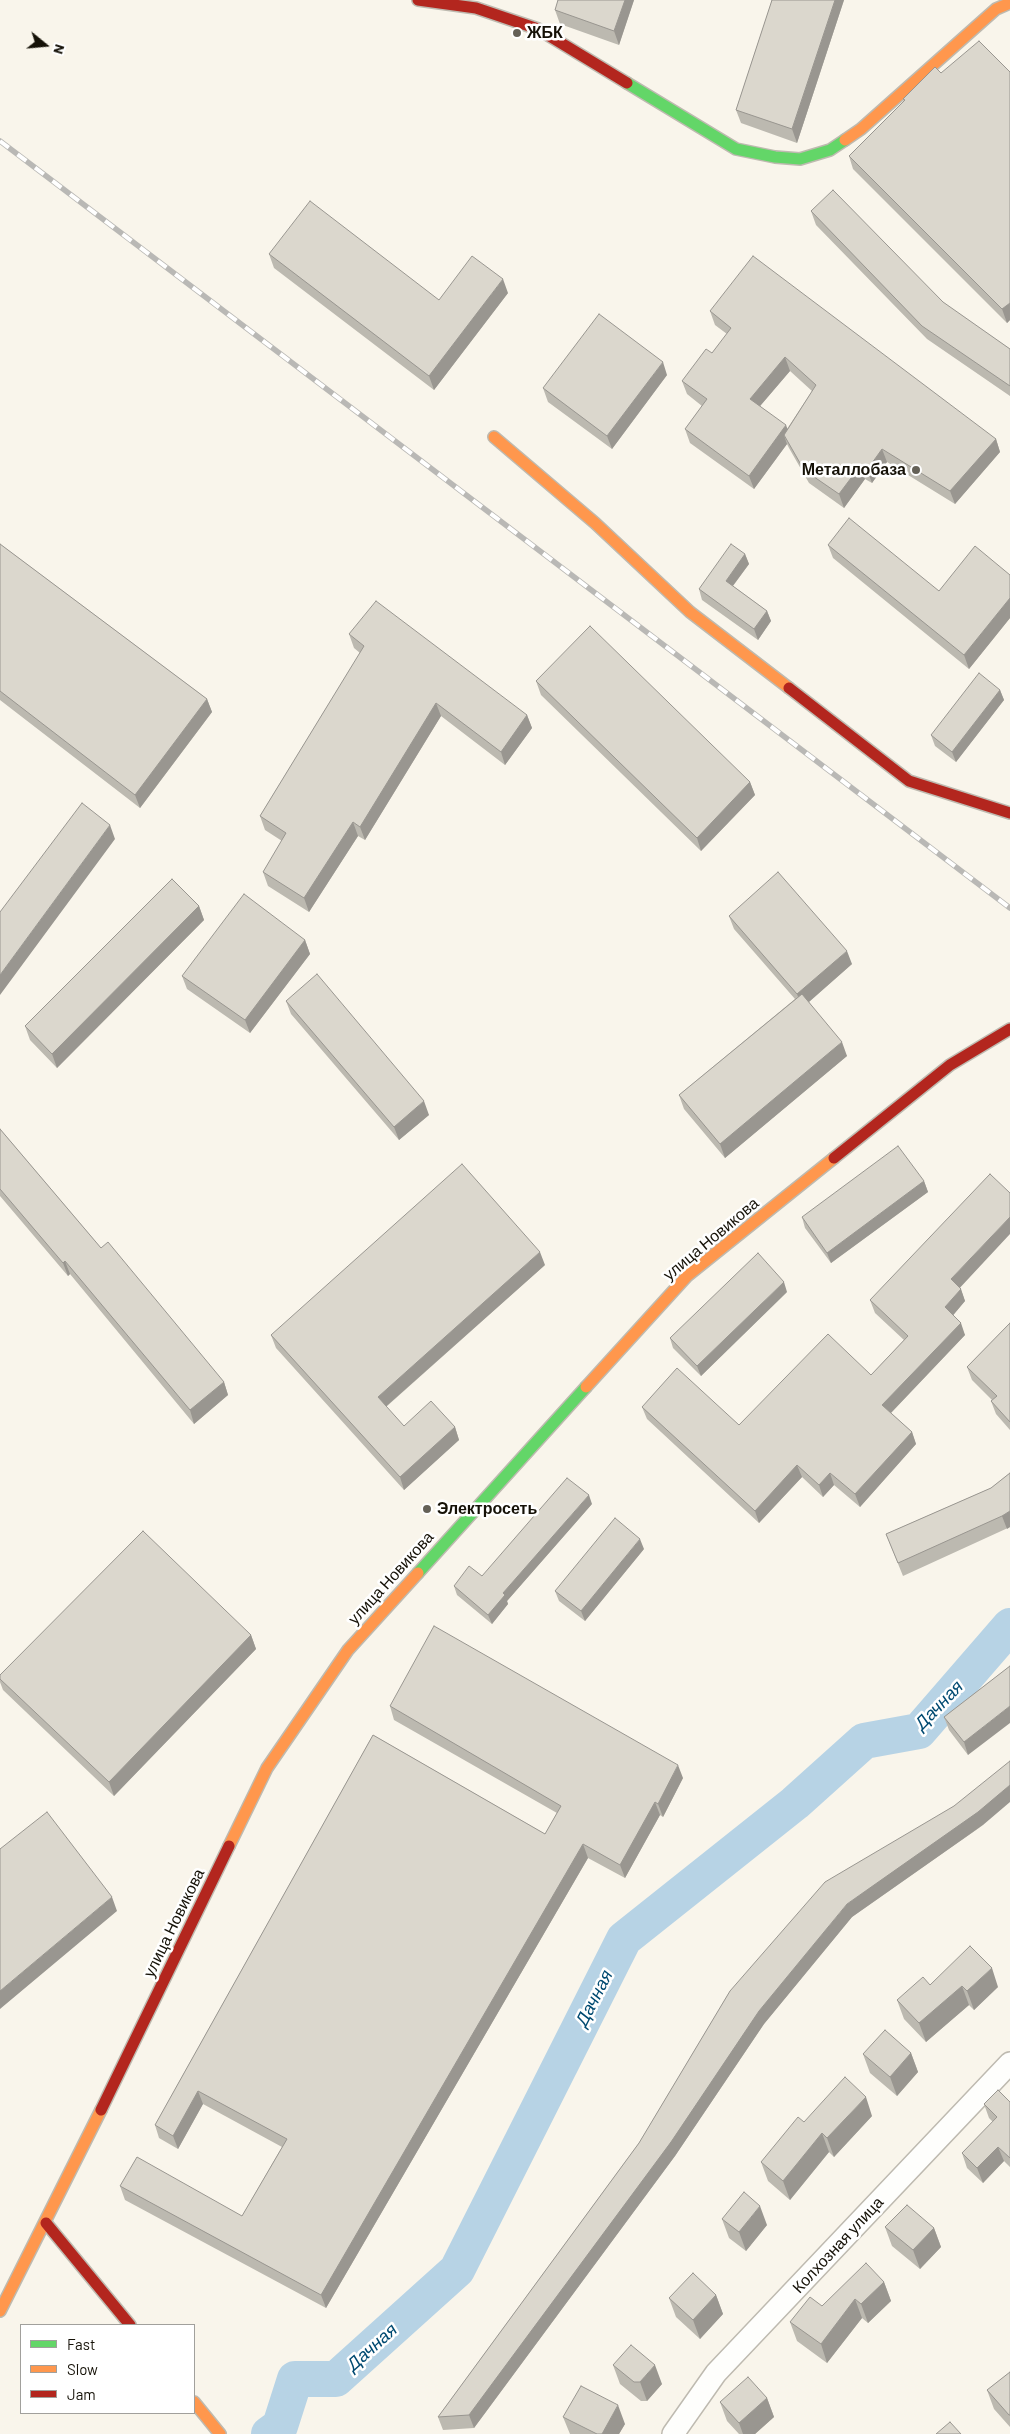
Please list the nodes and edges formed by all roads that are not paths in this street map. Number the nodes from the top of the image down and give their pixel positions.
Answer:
1 (418, 0) edge
2 (1010, 3) edge
3 (494, 437) dead end
4 (1010, 814) edge
5 (1010, 1029) edge
6 (1010, 2063) edge
7 (46, 2223) junction
8 (0, 2311) edge
9 (129, 2324) edge
10 (197, 2406) edge
11 (220, 2434) edge
12 (673, 2434) edge

1 - 2 street
3 - 4 street
5 - 7 street, улица Новикова
6 - 12 street, Колхозная улица
7 - 8 street, улица Новикова
7 - 9 street
10 - 11 street

